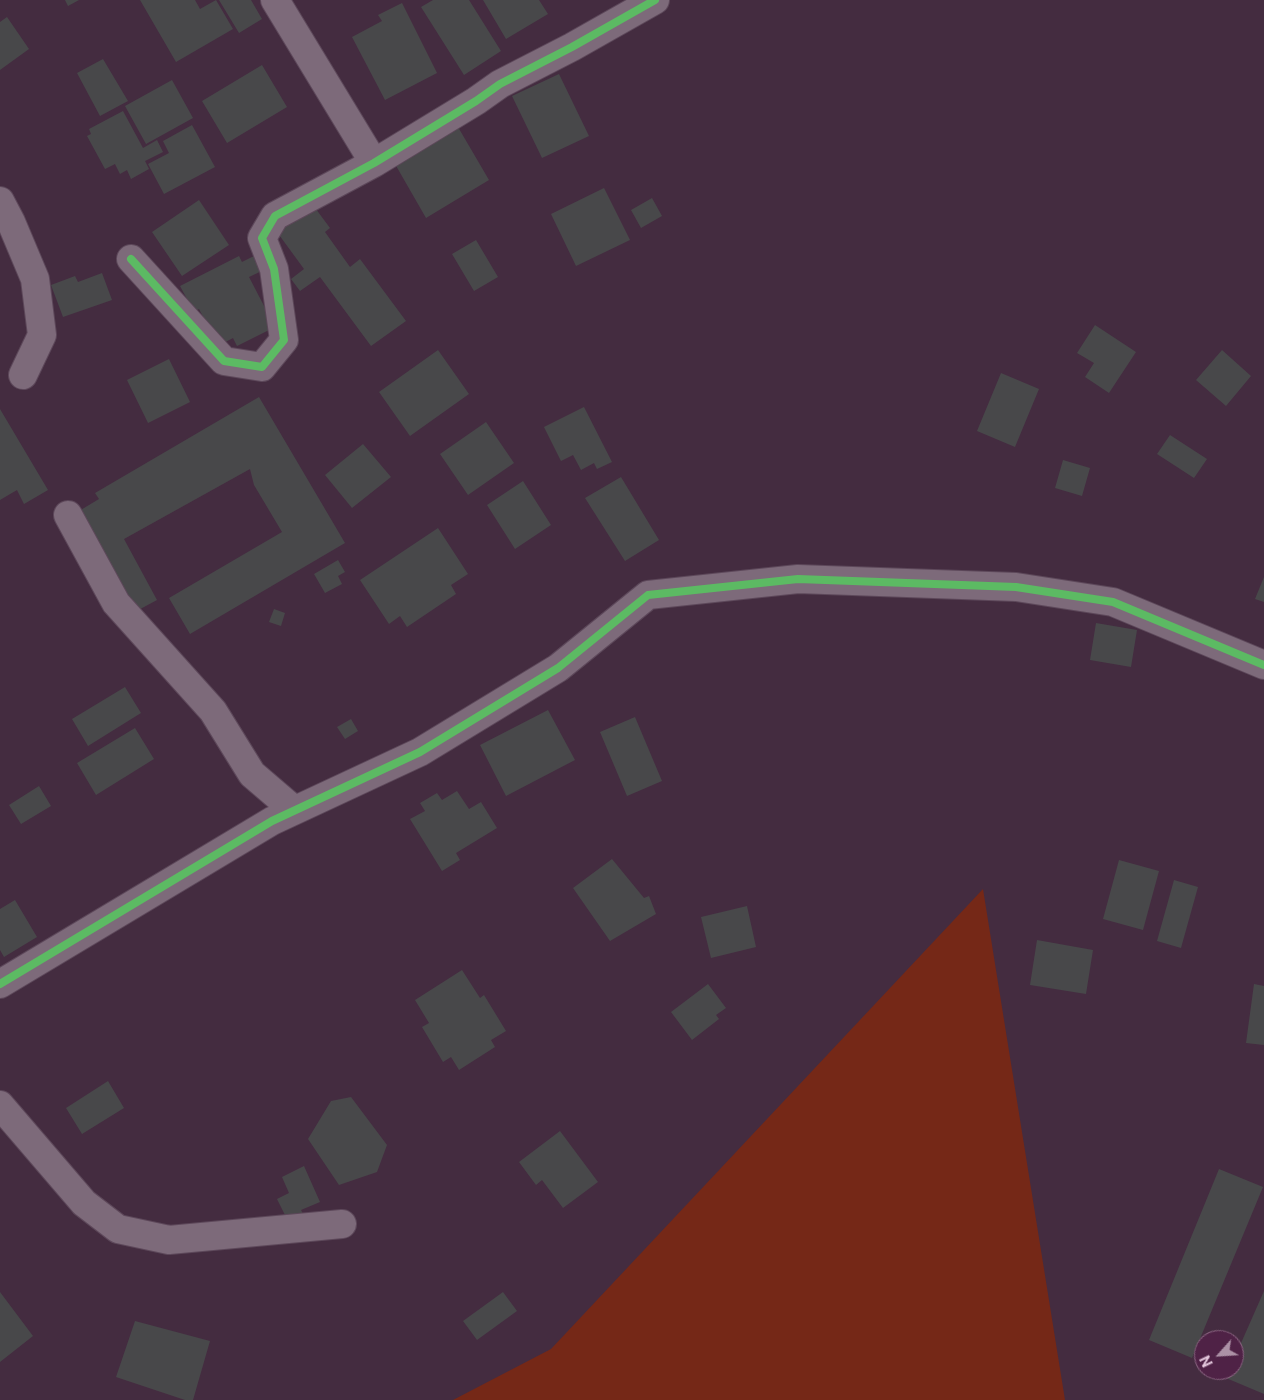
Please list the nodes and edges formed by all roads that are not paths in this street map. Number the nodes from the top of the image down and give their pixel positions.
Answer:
1 (275, 0) edge
2 (655, 0) edge
3 (374, 163) junction
4 (0, 201) edge
5 (131, 259) dead end
6 (23, 375) dead end
7 (68, 515) dead end
8 (1264, 665) edge
9 (294, 810) junction
10 (0, 984) edge
11 (0, 1105) edge
12 (342, 1224) dead end

1 - 3 street
2 - 3 street
3 - 5 street
4 - 6 street
7 - 9 street
8 - 9 street
9 - 10 street
11 - 12 street

